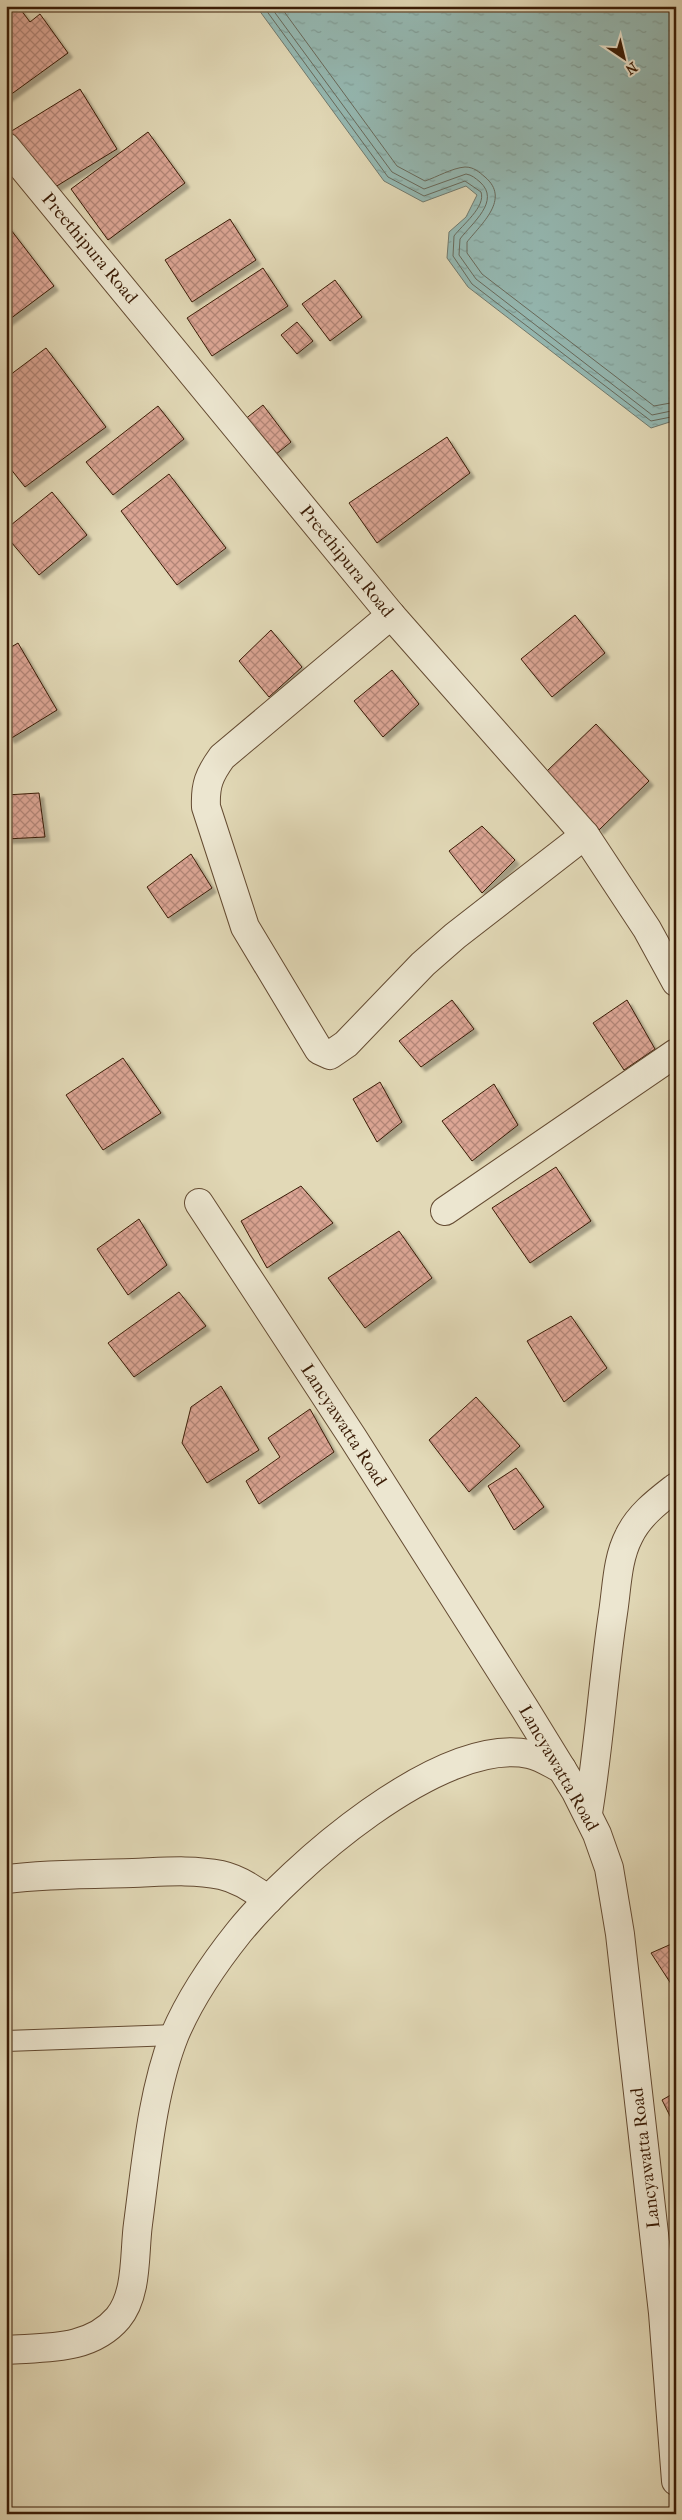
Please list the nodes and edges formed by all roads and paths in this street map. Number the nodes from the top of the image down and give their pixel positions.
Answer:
1 (6, 147) edge
2 (391, 615) junction
3 (585, 834) junction
4 (676, 982) edge
5 (676, 1053) edge
6 (199, 1203) dead end
7 (445, 1211) dead end
8 (676, 1487) edge
9 (562, 1769) junction
10 (588, 1812) junction
11 (6, 1879) edge
12 (268, 1900) junction
13 (175, 2035) junction
14 (6, 2041) edge
15 (6, 2350) edge
16 (675, 2466) edge

1 - 2 street, Preethipura Road
2 - 3 street, Preethipura Road
2 - 3 street
3 - 4 street, Preethipura Road
5 - 7 street
6 - 9 street, Lancyawatta Road
8 - 10 street
9 - 10 street, Lancyawatta Road
9 - 12 street
10 - 16 street, Lancyawatta Road
11 - 12 street
12 - 13 street
13 - 14 lane
13 - 15 street

